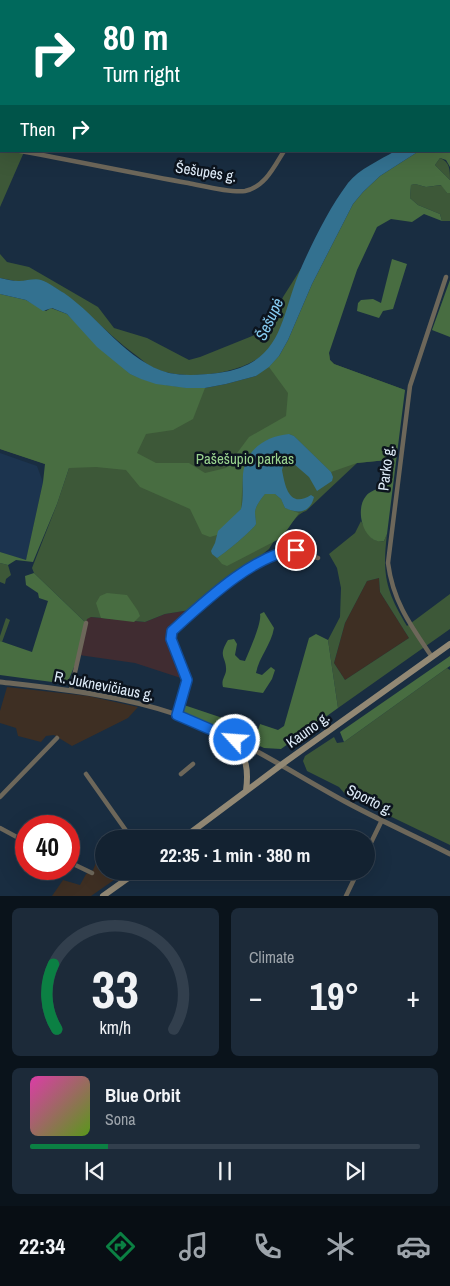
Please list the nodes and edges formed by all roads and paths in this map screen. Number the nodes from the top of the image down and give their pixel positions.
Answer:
1 (25, 152) edge
2 (283, 152) edge
3 (446, 277) dead end
4 (318, 558) dead end
5 (86, 623) dead end
6 (450, 644) edge
7 (432, 657) junction
8 (0, 682) edge
9 (72, 690) junction
10 (177, 715) junction
11 (57, 738) dead end
12 (235, 740) junction
13 (193, 764) dead end
14 (281, 764) junction
15 (86, 774) dead end
16 (181, 774) dead end
17 (246, 791) junction
18 (0, 797) edge
19 (382, 820) junction
20 (0, 828) edge
21 (126, 830) edge
22 (194, 830) edge
23 (375, 834) edge
24 (15, 836) edge
25 (450, 854) edge
26 (80, 867) edge
27 (92, 873) dead end
28 (125, 880) edge
29 (354, 880) edge
30 (103, 896) edge
31 (346, 896) edge

1 - 2 street, Šešupės g.
3 - 7 street, Parko g.
4 - 10 street
5 - 9 street
6 - 7 main road, Kauno g.
7 - 14 main road, Kauno g.
8 - 9 street, R. Juknevičiaus g.
9 - 10 street, R. Juknevičiaus g.
10 - 12 street, R. Juknevičiaus g.
11 - 18 street
12 - 14 street, R. Juknevičiaus g.
12 - 17 main road
13 - 16 street
14 - 17 main road, Kauno g.
14 - 19 street, Sporto g.
15 - 21 street
17 - 22 main road, Kauno g.
19 - 23 street
19 - 25 street, Sporto g.
20 - 24 street
26 - 27 street
28 - 30 main road
29 - 31 street

